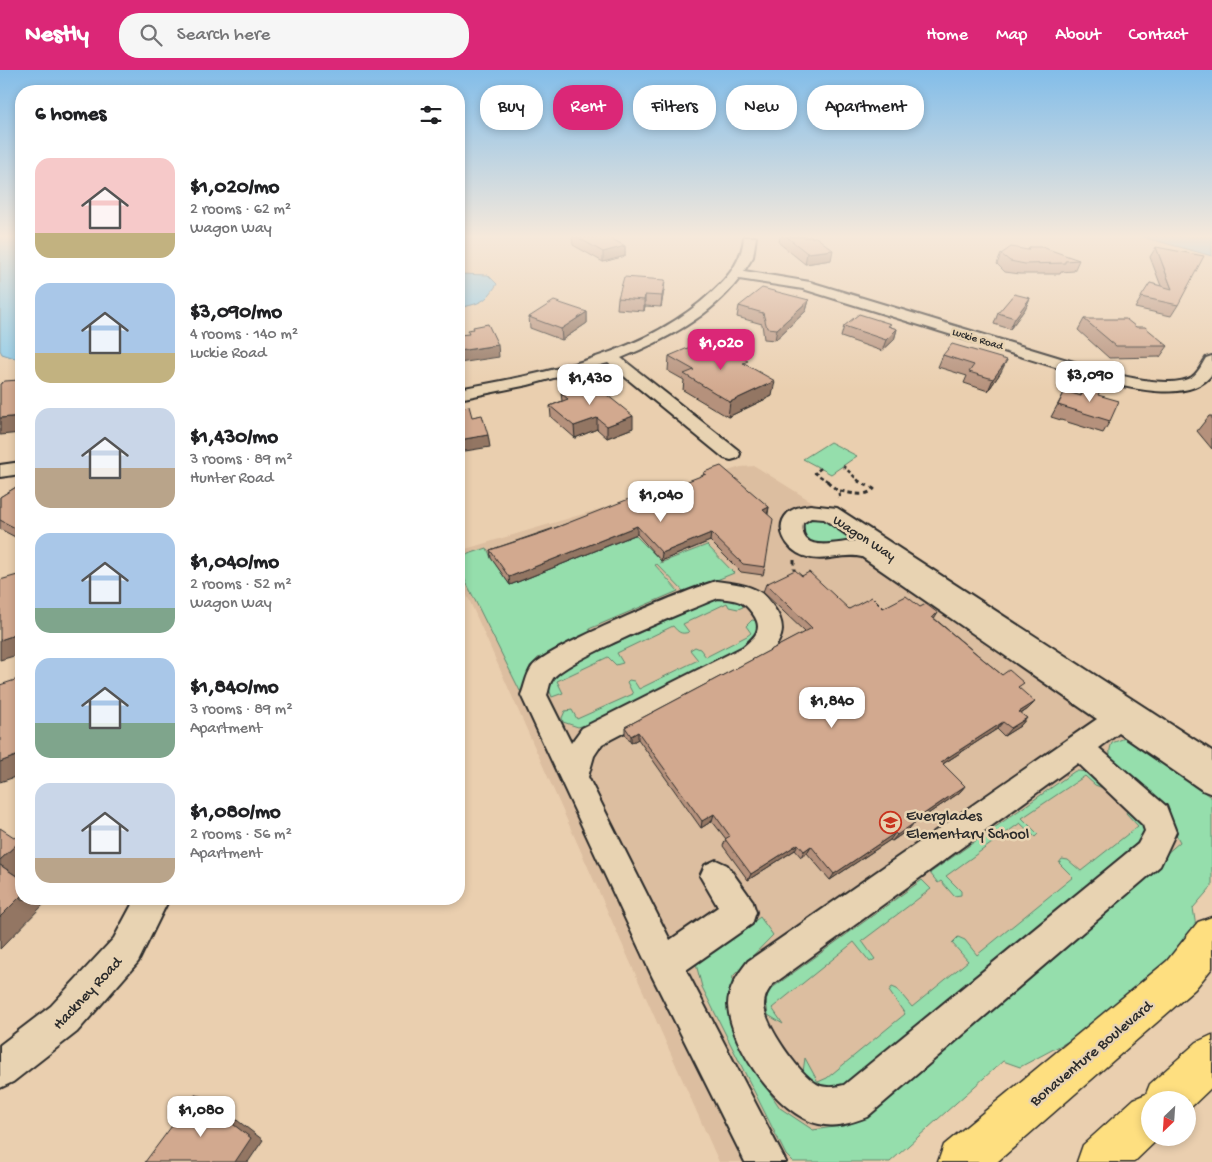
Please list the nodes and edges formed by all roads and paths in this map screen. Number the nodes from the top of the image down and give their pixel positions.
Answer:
1 (724, 288) edge
2 (815, 288) edge
3 (609, 356) junction
4 (1212, 361) edge
5 (465, 393) edge
6 (730, 454) dead end
7 (843, 466) dead end
8 (821, 468) dead end
9 (15, 469) edge
10 (0, 471) edge
11 (840, 491) junction
12 (837, 506) dead end
13 (1118, 719) junction
14 (1079, 747) junction
15 (1212, 767) edge
16 (574, 777) junction
17 (1212, 781) edge
18 (716, 876) dead end
19 (150, 905) edge
20 (1212, 936) edge
21 (664, 964) junction
22 (1212, 1058) edge
23 (0, 1069) edge
24 (1176, 1091) edge
25 (1141, 1123) edge
26 (766, 1162) edge
27 (961, 1162) edge
28 (1100, 1162) edge

1 - 3 street
2 - 4 street, Luckie Road
3 - 5 street
3 - 6 street
7 - 11 path
8 - 11 path
9 - 10 street
11 - 12 path
13 - 14 street
13 - 15 street, Wagon Way
13 - 17 street, Wagon Way
14 - 14 street
16 - 16 street
16 - 21 street
18 - 21 street
19 - 23 street, Hackney Road
20 - 27 main road, Bonaventure Boulevard
21 - 26 street
22 - 24 main road
25 - 28 main road

